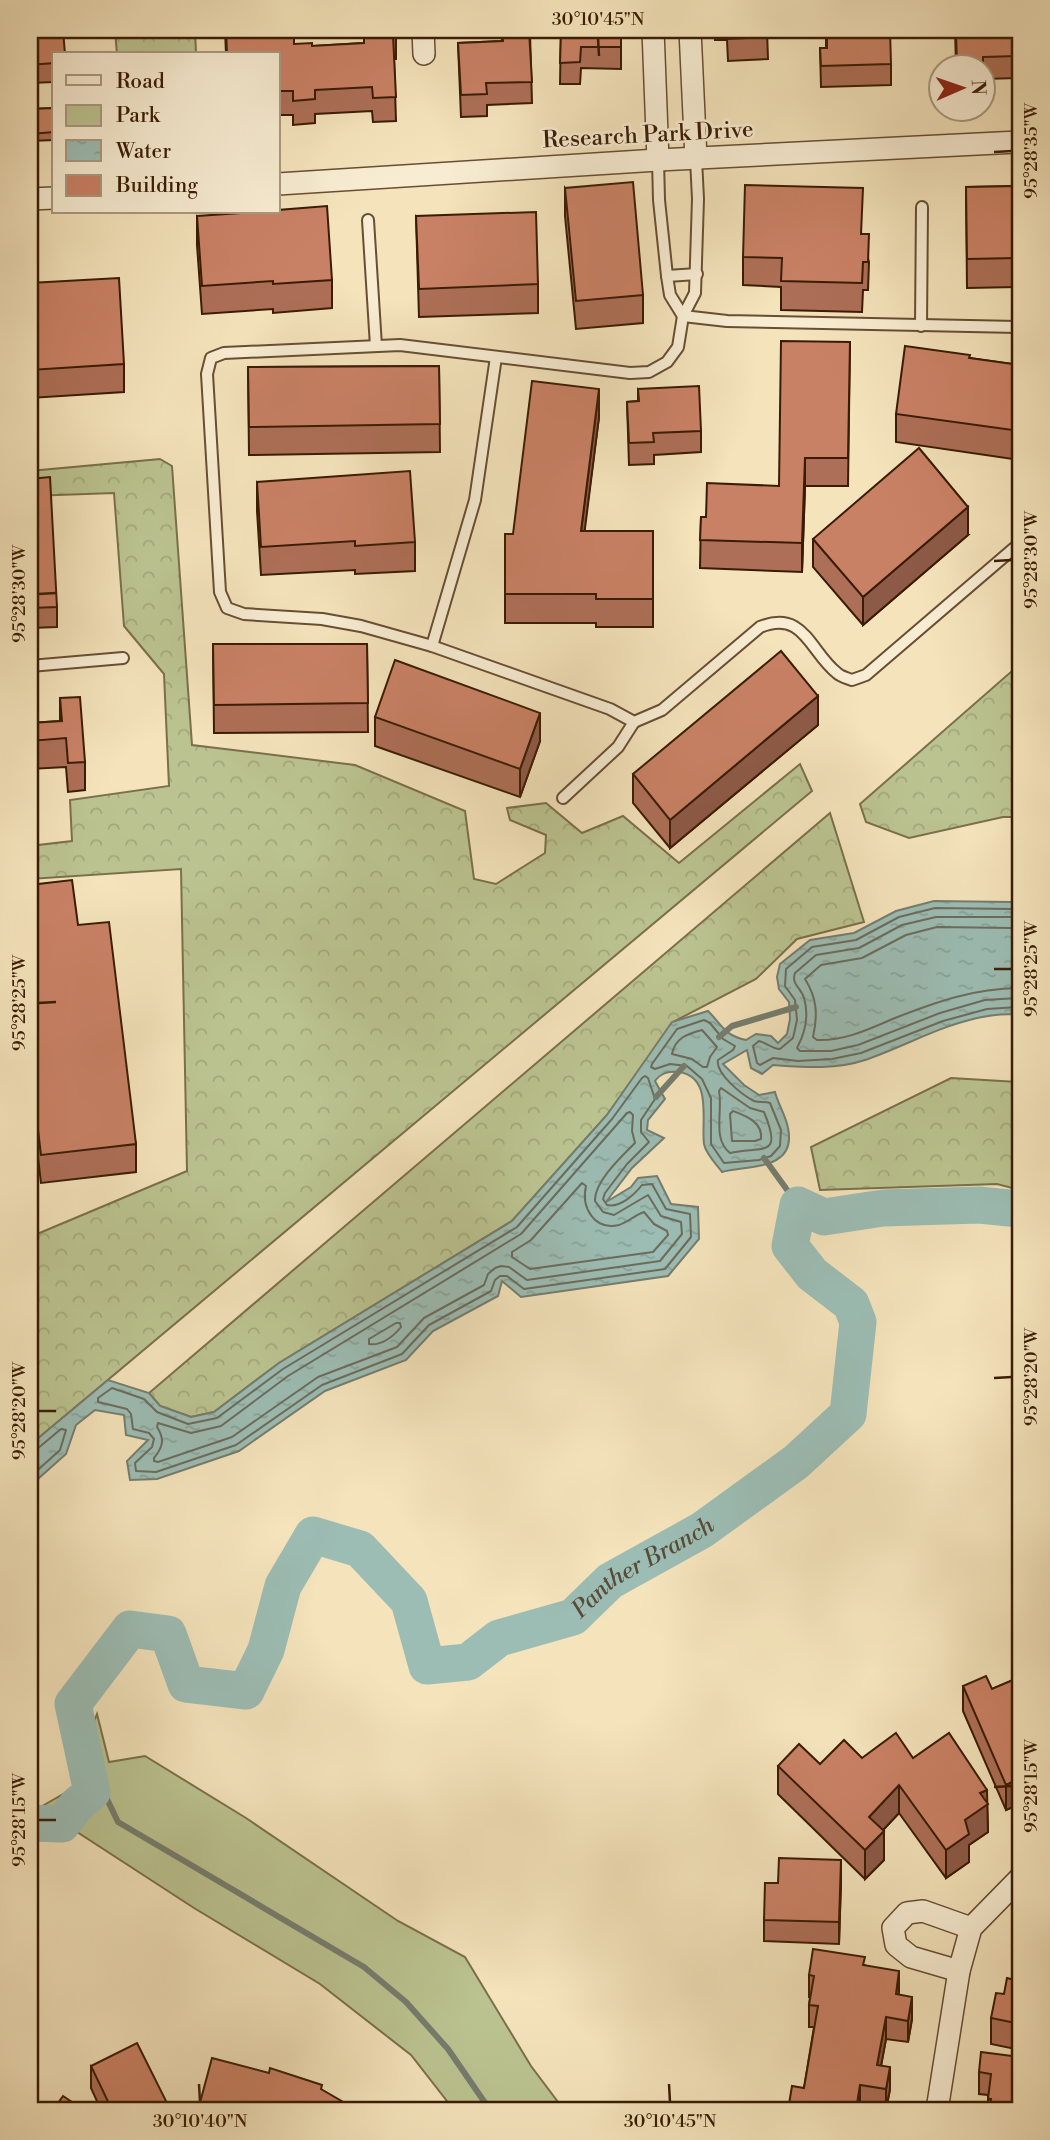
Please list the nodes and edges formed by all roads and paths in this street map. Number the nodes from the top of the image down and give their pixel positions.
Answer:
1 (423, 30) edge
2 (653, 30) edge
3 (690, 30) edge
4 (424, 54) dead end
5 (1020, 142) edge
6 (695, 159) junction
7 (658, 160) junction
8 (280, 184) edge
9 (52, 198) edge
10 (30, 199) edge
11 (922, 207) dead end
12 (368, 220) dead end
13 (697, 274) junction
14 (667, 276) junction
15 (683, 316) junction
16 (921, 326) junction
17 (1020, 327) edge
18 (376, 346) junction
19 (496, 357) junction
20 (1020, 543) edge
21 (432, 646) junction
22 (122, 658) dead end
23 (30, 666) edge
24 (634, 722) junction
25 (563, 798) dead end
26 (1020, 1878) edge
27 (971, 1928) junction
28 (959, 1971) junction
29 (937, 2110) edge

1 - 4 street
2 - 7 street
3 - 6 street
5 - 6 street, Research Park Drive
6 - 7 street, Research Park Drive
6 - 13 lane
7 - 8 street, Research Park Drive
7 - 14 lane
9 - 10 street
11 - 16 lane
12 - 18 lane
13 - 14 lane
13 - 15 lane
14 - 15 lane
15 - 16 lane
15 - 19 lane
16 - 17 lane
18 - 19 lane
18 - 21 lane
19 - 21 lane
20 - 24 lane
21 - 24 lane
22 - 23 lane
24 - 25 lane
26 - 27 street
27 - 28 street
27 - 28 street
28 - 29 street

